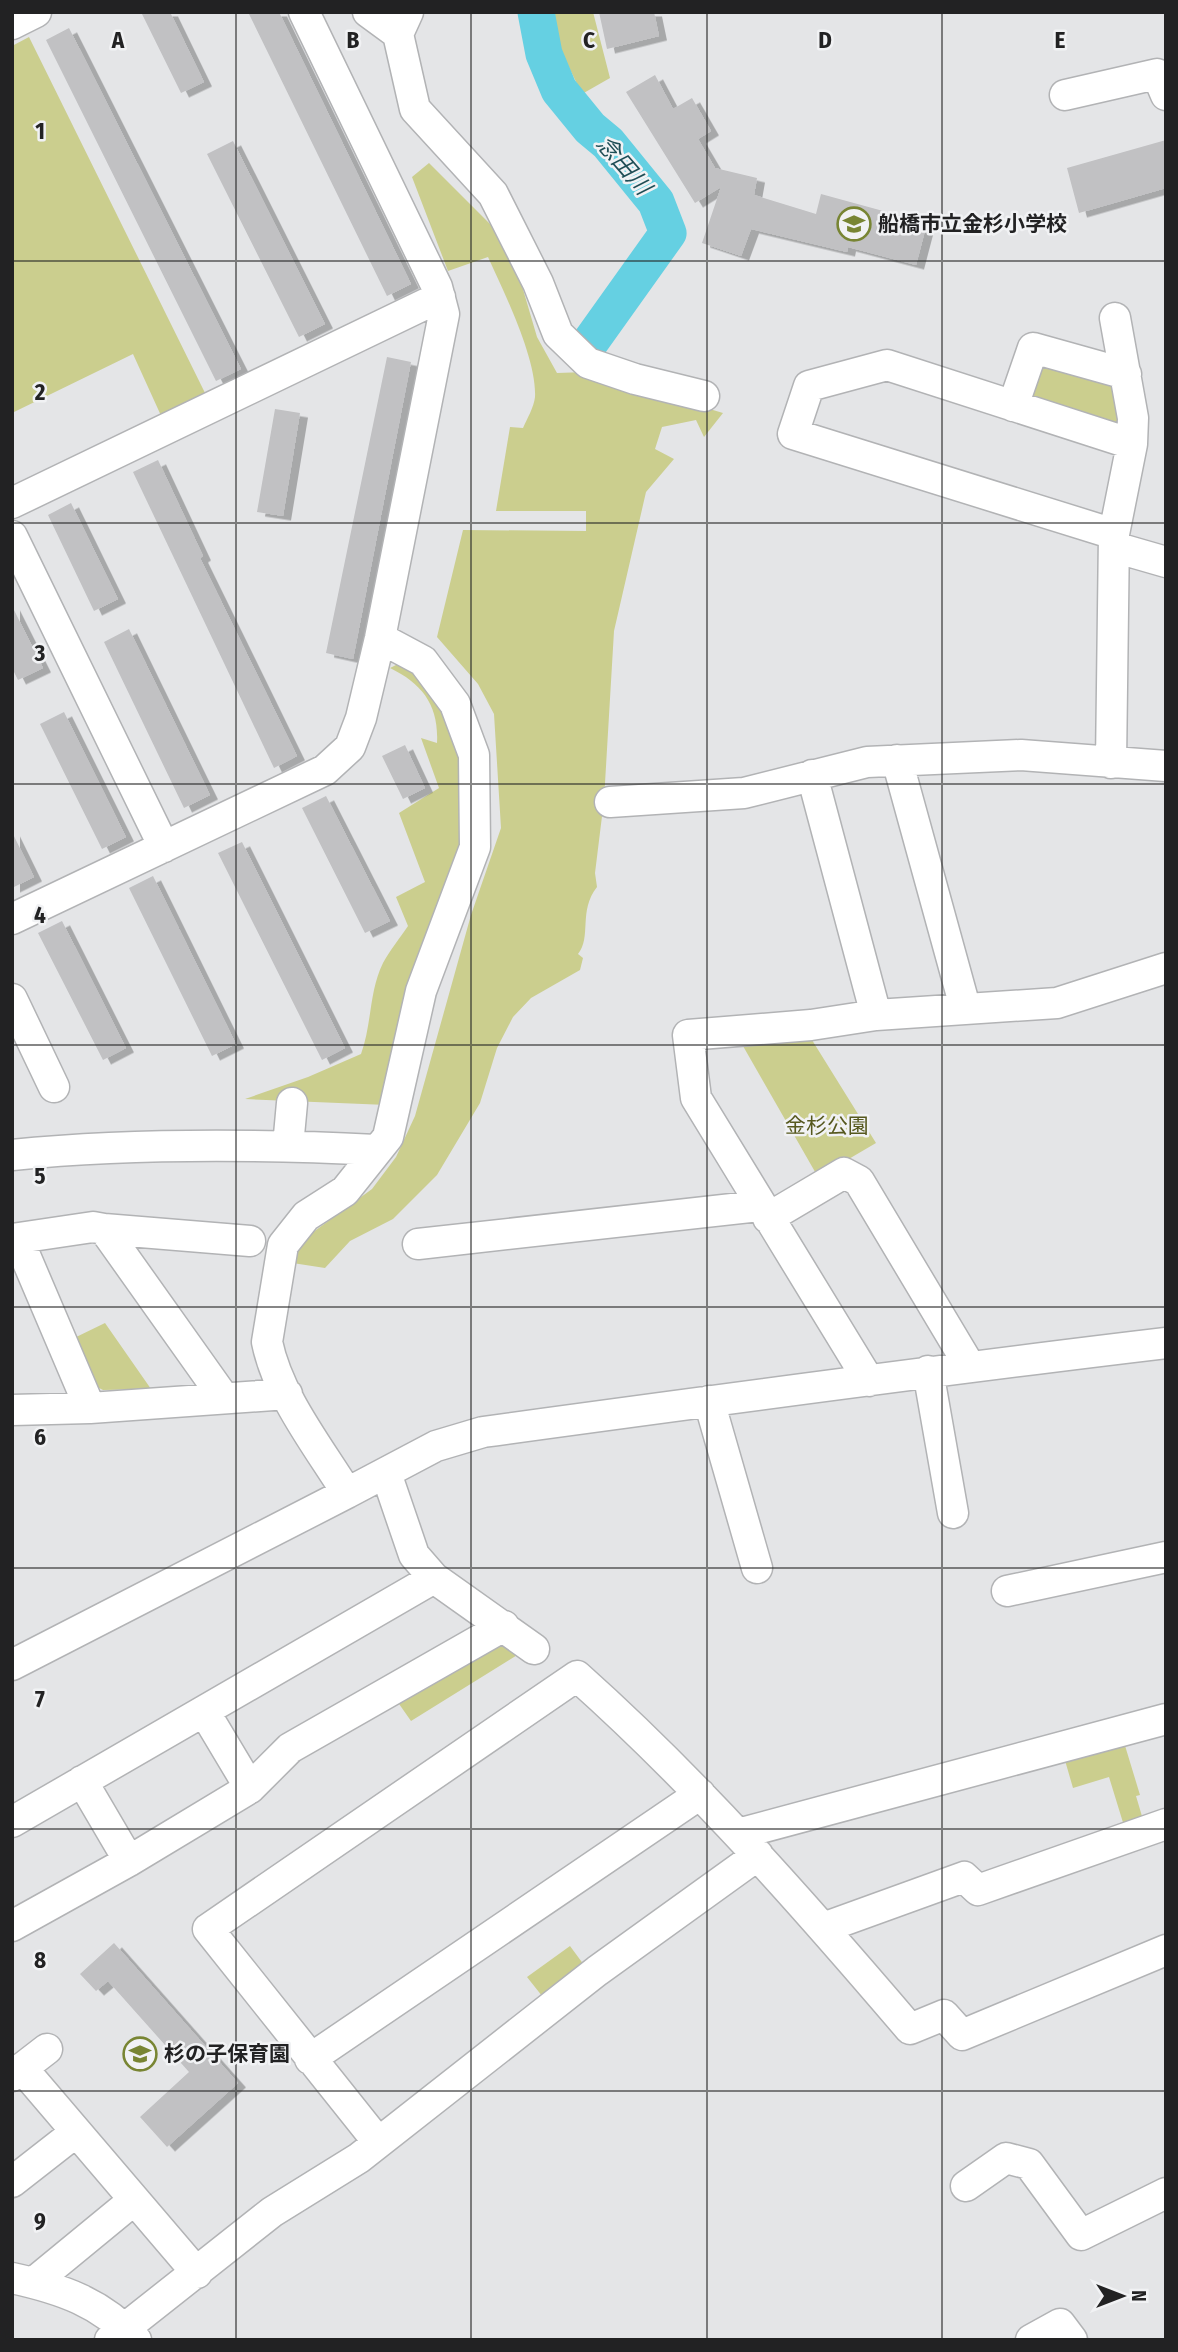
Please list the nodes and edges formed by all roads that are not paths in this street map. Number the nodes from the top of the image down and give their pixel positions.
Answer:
1 (36, 12) edge
2 (304, 12) edge
3 (368, 12) edge
4 (403, 23) edge
5 (12, 24) edge
6 (1065, 95) dead end
7 (1166, 95) edge
8 (440, 297) junction
9 (1115, 317) dead end
10 (1126, 374) junction
11 (704, 396) dead end
12 (1013, 406) junction
13 (1132, 444) junction
14 (12, 503) edge
15 (12, 536) edge
16 (1114, 541) junction
17 (1166, 562) edge
18 (380, 638) junction
19 (897, 760) junction
20 (1111, 763) junction
21 (1166, 766) edge
22 (812, 775) junction
23 (610, 802) dead end
24 (163, 846) junction
25 (12, 919) edge
26 (1166, 968) edge
27 (12, 999) edge
28 (965, 1007) junction
29 (876, 1015) junction
30 (54, 1087) dead end
31 (292, 1103) dead end
32 (288, 1146) junction
33 (376, 1150) junction
34 (12, 1155) edge
35 (763, 1212) junction
36 (104, 1229) junction
37 (15, 1239) edge
38 (250, 1241) dead end
39 (418, 1244) dead end
40 (1166, 1343) edge
41 (969, 1365) junction
42 (928, 1371) junction
43 (869, 1381) junction
44 (287, 1394) junction
45 (224, 1398) junction
46 (709, 1401) junction
47 (90, 1408) junction
48 (12, 1410) edge
49 (386, 1473) junction
50 (347, 1493) junction
51 (953, 1513) dead end
52 (1166, 1557) edge
53 (757, 1568) dead end
54 (434, 1578) junction
55 (1007, 1591) dead end
56 (505, 1626) junction
57 (534, 1649) dead end
58 (12, 1665) edge
59 (204, 1710) junction
60 (1166, 1719) edge
61 (82, 1781) junction
62 (250, 1788) junction
63 (700, 1794) junction
64 (12, 1822) edge
65 (1166, 1824) edge
66 (748, 1844) junction
67 (129, 1861) junction
68 (12, 1926) edge
69 (823, 1928) junction
70 (1166, 1950) edge
71 (47, 2049) dead end
72 (310, 2059) junction
73 (17, 2072) edge
74 (76, 2132) junction
75 (378, 2142) junction
76 (12, 2182) edge
77 (966, 2186) dead end
78 (1166, 2193) edge
79 (134, 2200) junction
80 (197, 2273) junction
81 (23, 2280) edge
82 (123, 2335) edge
83 (1031, 2340) edge
84 (1072, 2340) edge

1 - 5 street
2 - 8 street
3 - 4 street
4 - 11 street
6 - 7 street
8 - 14 street
8 - 18 street
9 - 10 street
10 - 12 street
10 - 13 street
12 - 13 street
12 - 16 street
13 - 16 street
15 - 24 street
16 - 17 street
16 - 20 street
18 - 24 street
18 - 33 street
19 - 20 street
19 - 22 street
19 - 28 street
20 - 21 street
22 - 23 street
22 - 29 street
24 - 25 street
26 - 28 street
27 - 30 street
28 - 29 street
29 - 35 street
31 - 32 street
32 - 33 street
32 - 34 street
33 - 44 street
35 - 39 street
35 - 41 street
35 - 43 street
36 - 37 street
36 - 38 street
36 - 45 street
37 - 47 street
40 - 41 street
41 - 42 street
42 - 43 street
42 - 51 street
43 - 46 street
44 - 45 street
44 - 50 street
45 - 47 street
46 - 49 street
46 - 53 street
47 - 48 street
49 - 50 street
49 - 54 street
50 - 58 street
52 - 55 street
54 - 56 street
54 - 59 street
56 - 57 street
56 - 62 street
59 - 61 street
59 - 62 street
60 - 66 street
61 - 64 street
61 - 67 street
62 - 67 street
63 - 66 street
63 - 72 street
63 - 72 street
65 - 69 street
66 - 69 street
66 - 75 street
67 - 68 street
69 - 70 street
71 - 73 street
72 - 75 street
73 - 74 street
74 - 76 street
74 - 79 street
75 - 80 street
77 - 78 street
79 - 80 street
79 - 81 street
80 - 82 street
81 - 82 street
83 - 84 street

